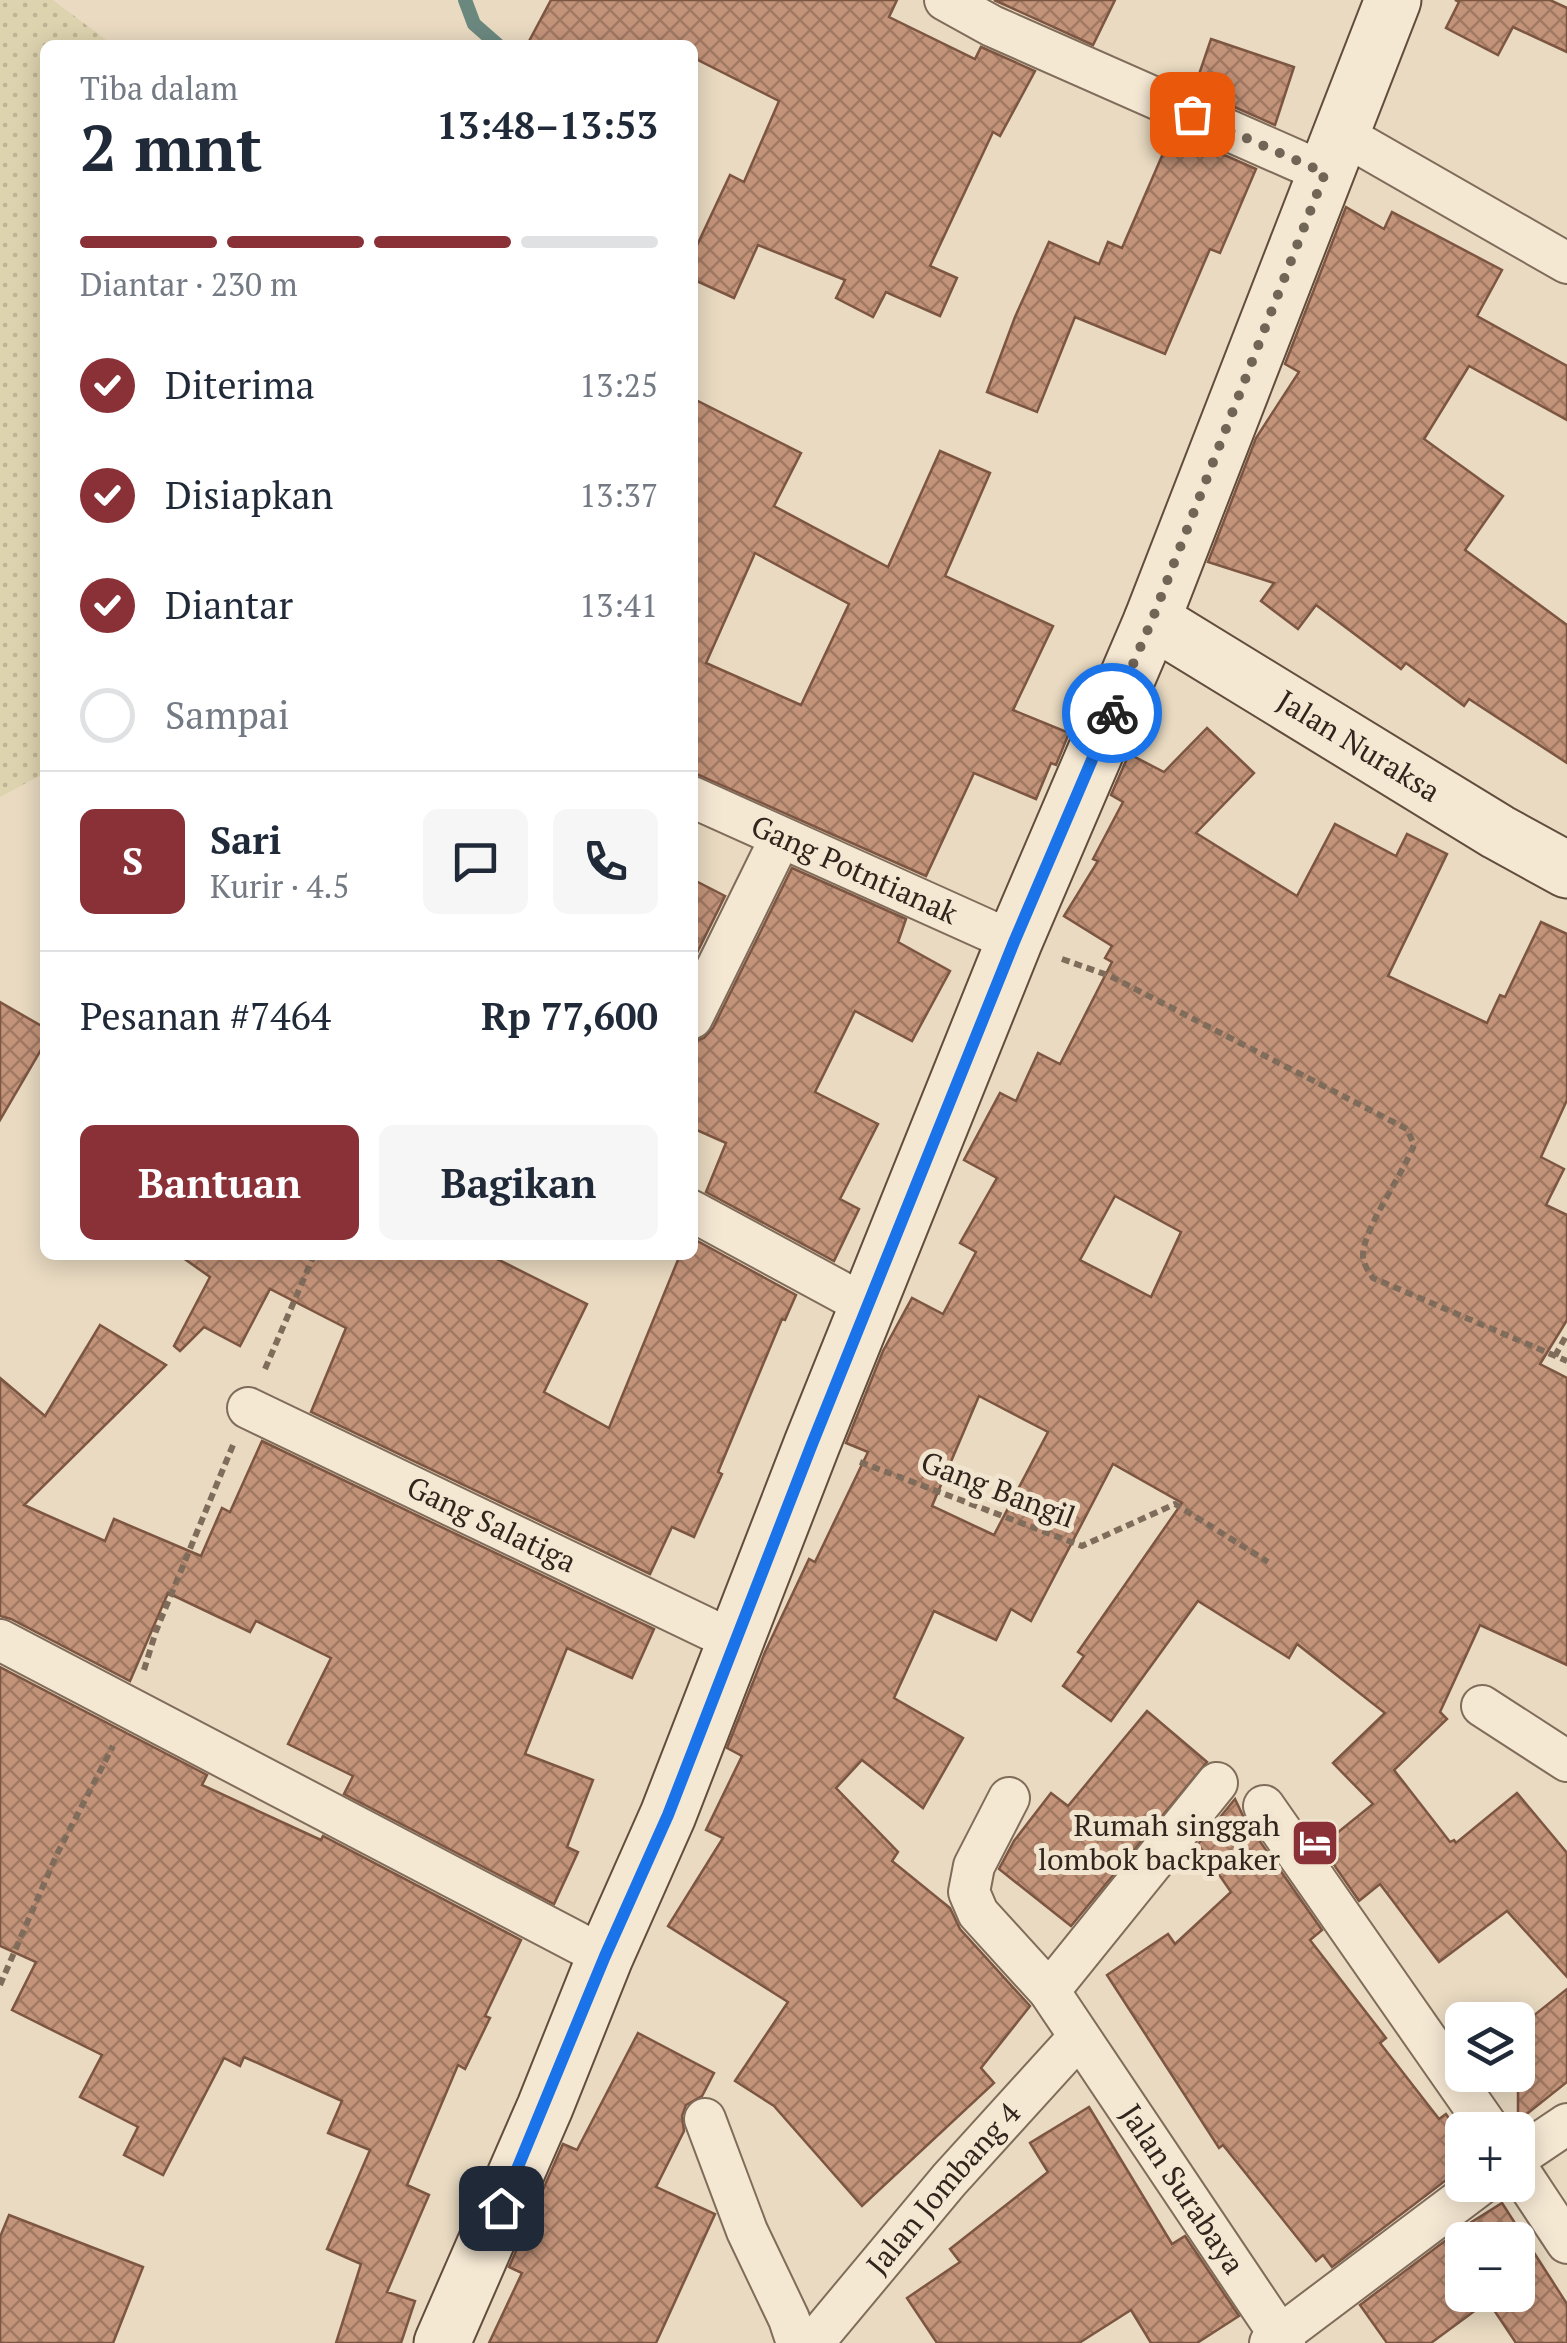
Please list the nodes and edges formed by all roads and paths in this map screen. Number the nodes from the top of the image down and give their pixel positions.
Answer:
1 (945, 0) edge
2 (1393, 0) edge
3 (1333, 154) junction
4 (1567, 263) edge
5 (1152, 620) junction
6 (698, 800) edge
7 (780, 838) junction
8 (1567, 870) edge
9 (1014, 942) junction
10 (698, 1006) edge
11 (698, 1215) edge
12 (869, 1307) junction
13 (1567, 1334) edge
14 (1555, 1356) junction
15 (1567, 1361) edge
16 (248, 1408) dead end
17 (812, 1444) junction
18 (1268, 1562) dead end
19 (156, 1632) dead end
20 (0, 1640) edge
21 (736, 1642) junction
22 (1482, 1706) dead end
23 (133, 1708) junction
24 (1567, 1761) edge
25 (1218, 1784) dead end
26 (1008, 1798) dead end
27 (1264, 1806) dead end
28 (605, 1956) junction
29 (0, 1986) edge
30 (1049, 1991) junction
31 (1078, 2038) junction
32 (1477, 2112) edge
33 (705, 2119) dead end
34 (1567, 2124) edge
35 (1535, 2146) edge
36 (1535, 2194) edge
37 (1458, 2202) edge
38 (1567, 2242) edge
39 (1279, 2341) edge
40 (442, 2343) edge
41 (796, 2343) edge
42 (813, 2343) edge

1 - 3 street
2 - 3 street
3 - 4 street
3 - 5 street
5 - 8 street, Jalan Nuraksa
5 - 9 street
6 - 7 street, Gang Potntianak
7 - 9 street, Gang Potntianak
7 - 10 street
9 - 12 street
9 - 14 path
11 - 12 street
12 - 17 street
13 - 14 path
14 - 15 path
16 - 21 street, Gang Salatiga
17 - 18 path, Gang Bangil
17 - 21 street
19 - 23 path
20 - 23 street
21 - 28 street
22 - 24 street
23 - 28 street
23 - 29 path
25 - 30 street
26 - 30 street, Jalan Surabaya
27 - 32 street
28 - 40 street
30 - 31 street, Jalan Surabaya
31 - 39 street, Jalan Surabaya
31 - 42 street, Jalan Jombang 4
33 - 41 street
34 - 35 street
36 - 38 street
37 - 39 street

